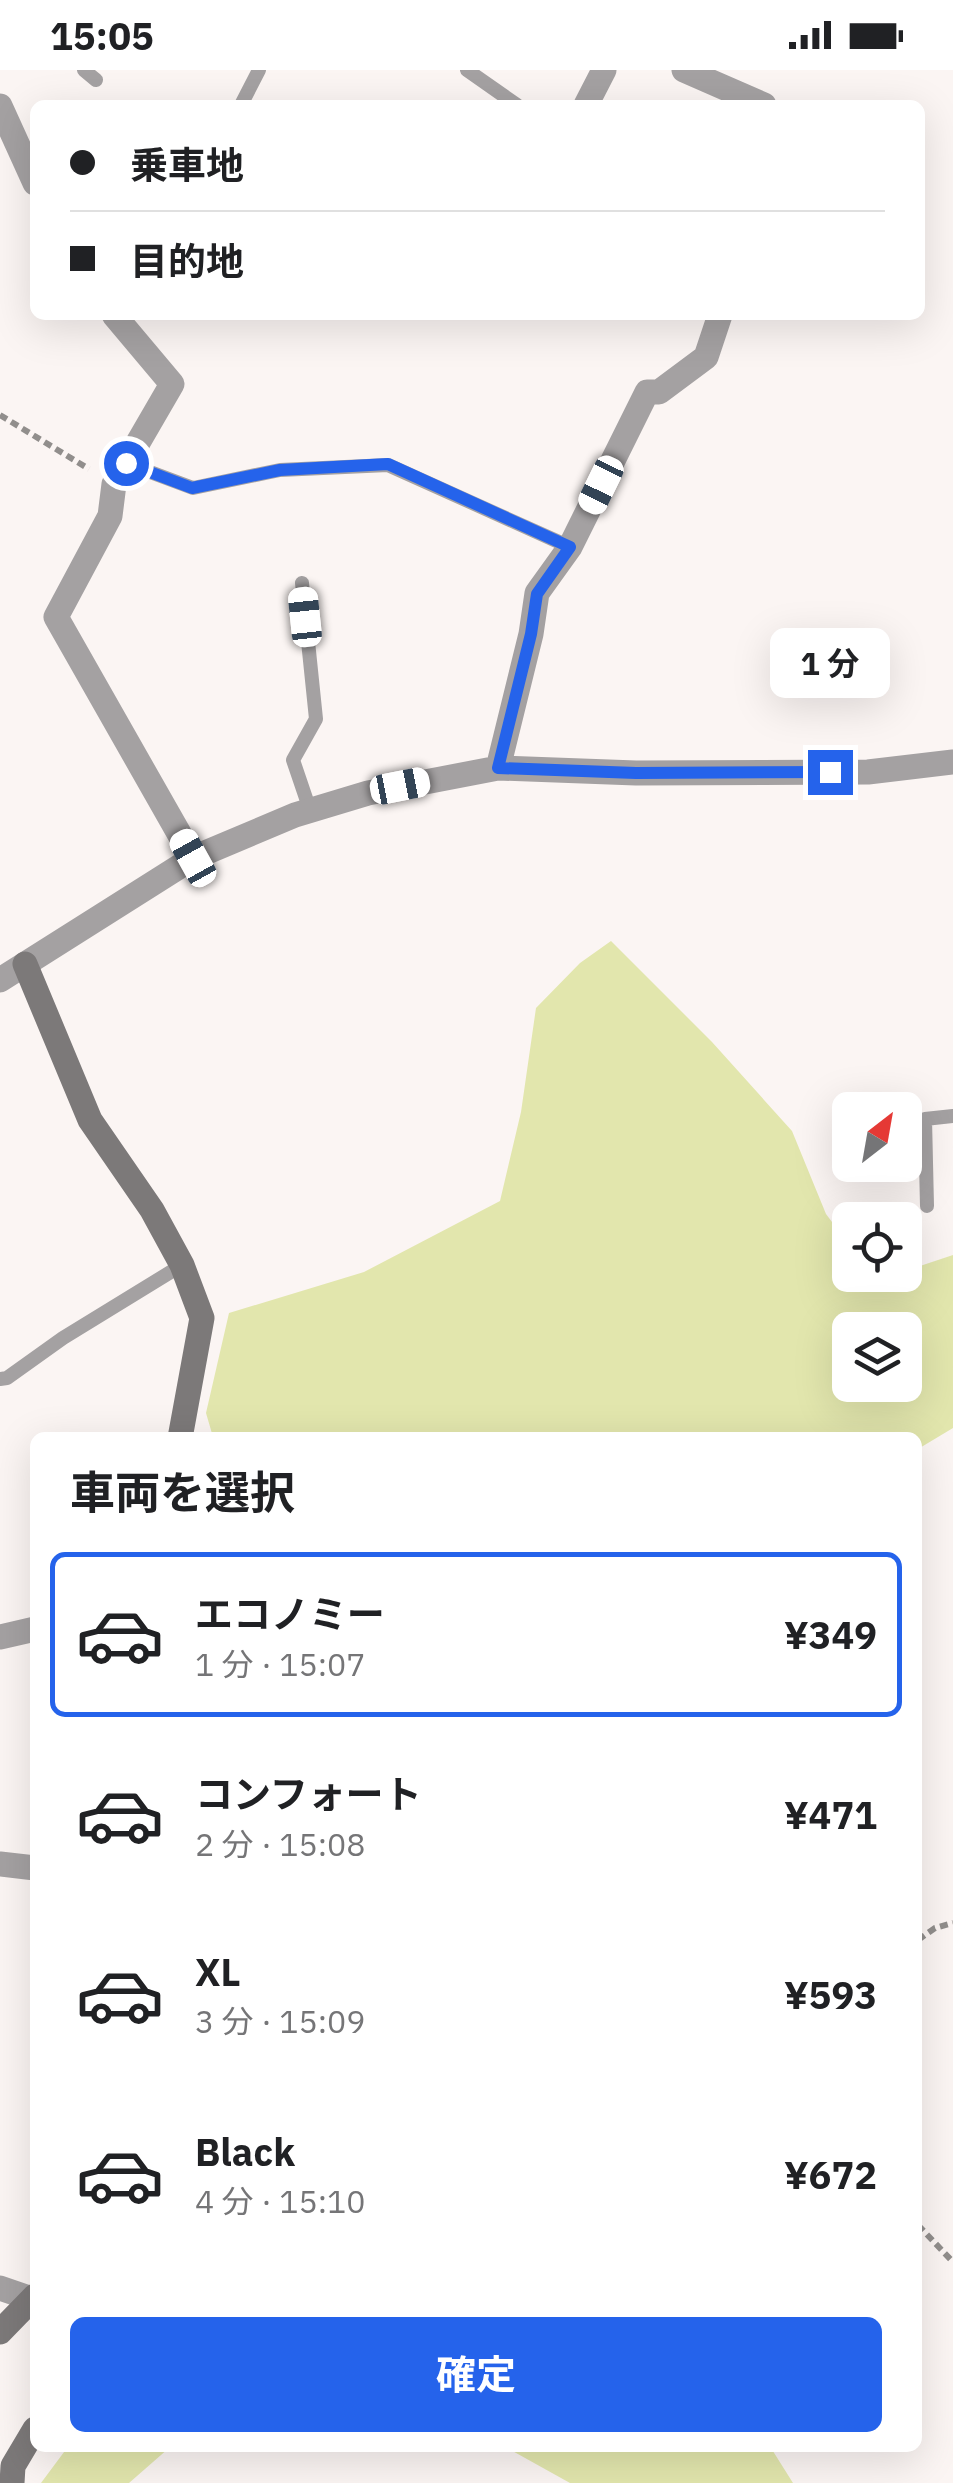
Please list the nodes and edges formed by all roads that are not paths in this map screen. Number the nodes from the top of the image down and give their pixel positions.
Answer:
1 (259, 70) edge
2 (467, 70) edge
3 (604, 70) edge
4 (684, 70) edge
5 (243, 100) edge
6 (510, 100) edge
7 (589, 100) edge
8 (753, 100) edge
9 (0, 106) edge
10 (30, 170) edge
11 (118, 320) edge
12 (718, 320) edge
13 (120, 474) junction
14 (570, 547) junction
15 (302, 583) dead end
16 (953, 762) edge
17 (498, 768) junction
18 (310, 810) junction
19 (193, 858) junction
20 (25, 964) junction
21 (0, 980) edge
22 (953, 1116) edge
23 (928, 1206) dead end
24 (182, 1265) junction
25 (0, 1379) edge
26 (181, 1432) edge
27 (30, 1630) edge
28 (0, 1637) edge
29 (0, 1864) edge
30 (30, 1867) edge
31 (0, 2288) edge
32 (30, 2296) edge
33 (30, 2301) edge
34 (0, 2332) edge
35 (30, 2437) edge
36 (12, 2483) edge

1 - 5 lane
2 - 6 lane
3 - 7 street
4 - 8 street
9 - 10 street
11 - 13 street
12 - 14 street
13 - 14 lane
13 - 19 street
14 - 17 street
15 - 18 lane
16 - 17 street
17 - 18 street
18 - 19 street
19 - 20 street
20 - 21 street
20 - 24 street
22 - 23 lane
24 - 25 lane
24 - 26 street
27 - 28 street
29 - 30 street
31 - 32 street
33 - 34 street
35 - 36 street

